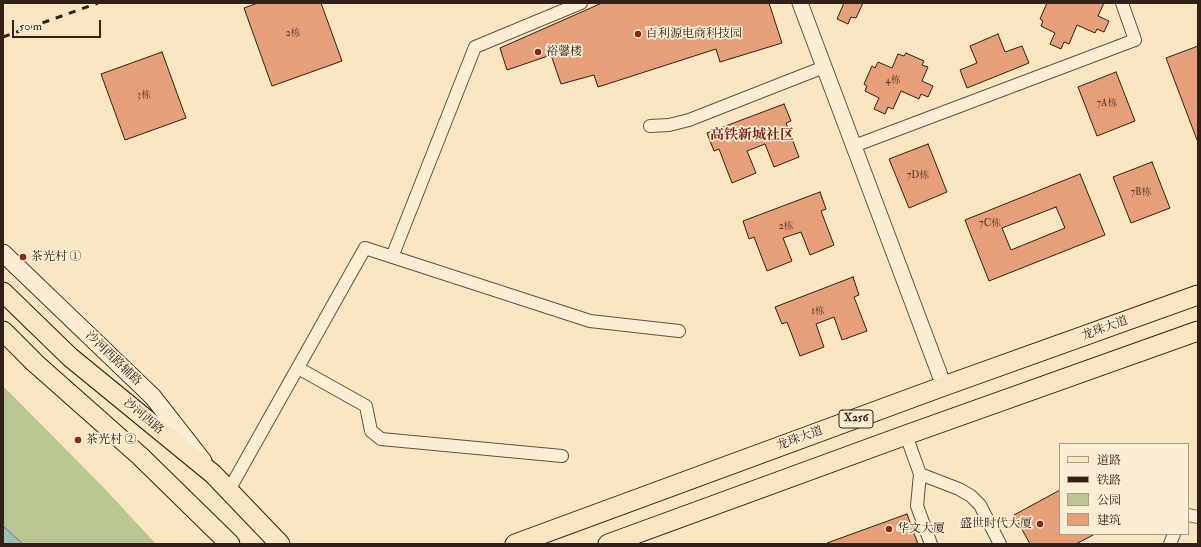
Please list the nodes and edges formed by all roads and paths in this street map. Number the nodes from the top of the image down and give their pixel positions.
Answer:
1 (581, 3) edge
2 (800, 3) edge
3 (1122, 3) edge
4 (824, 67) junction
5 (650, 126) dead end
6 (854, 146) junction
7 (3, 253) edge
8 (392, 257) junction
9 (3, 292) edge
10 (1198, 295) edge
11 (1198, 330) edge
12 (3, 331) edge
13 (679, 331) dead end
14 (298, 368) junction
15 (944, 386) junction
16 (906, 435) junction
17 (562, 456) dead end
18 (213, 474) junction
19 (920, 474) junction
20 (229, 490) junction
21 (206, 520) junction
22 (274, 537) edge
23 (220, 544) edge
24 (230, 544) edge
25 (287, 544) edge
26 (515, 544) edge
27 (608, 544) edge
28 (931, 544) edge
29 (1000, 544) edge

1 - 8 street
2 - 4 street
3 - 6 street
4 - 5 street
4 - 6 street
6 - 15 street
7 - 18 main road, 沙河西路辅路
8 - 13 street
8 - 14 street
9 - 18 main road, 沙河西路
10 - 15 main road, 龙珠大道 / X256
11 - 16 main road, X256
12 - 21 main road
14 - 17 street
14 - 20 street
15 - 26 main road, 龙珠大道 / X256
16 - 19 street
16 - 27 main road, X256
18 - 20 main road, 沙河西路
19 - 28 street
19 - 29 street
20 - 22 main road, 沙河西路
21 - 23 main road
21 - 24 main road
22 - 25 main road, 沙河西路

